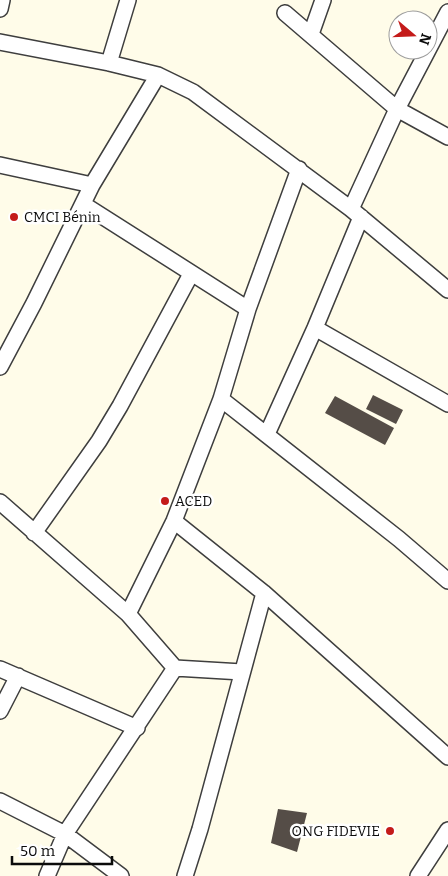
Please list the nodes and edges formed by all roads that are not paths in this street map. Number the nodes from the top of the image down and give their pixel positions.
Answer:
1 (2, 0) edge
2 (128, 0) edge
3 (323, 0) edge
4 (0, 8) edge
5 (448, 12) edge
6 (285, 13) dead end
7 (438, 31) edge
8 (311, 34) junction
9 (0, 42) edge
10 (423, 60) edge
11 (109, 62) junction
12 (158, 76) junction
13 (397, 109) junction
14 (448, 136) edge
15 (0, 165) edge
16 (300, 169) junction
17 (92, 186) junction
18 (83, 204) junction
19 (356, 213) junction
20 (191, 274) junction
21 (448, 290) edge
22 (248, 309) junction
23 (315, 328) junction
24 (0, 367) edge
25 (221, 399) junction
26 (448, 404) edge
27 (267, 434) junction
28 (0, 502) edge
29 (174, 521) junction
30 (34, 534) junction
31 (448, 581) edge
32 (264, 593) junction
33 (128, 614) junction
34 (175, 668) junction
35 (0, 669) edge
36 (242, 672) junction
37 (18, 676) junction
38 (0, 711) edge
39 (137, 728) junction
40 (448, 757) edge
41 (0, 802) edge
42 (448, 830) edge
43 (66, 834) junction
44 (47, 876) edge
45 (121, 876) edge
46 (185, 876) edge
47 (418, 876) edge

1 - 4 street
2 - 11 street
3 - 8 street
5 - 7 street
6 - 8 street
8 - 13 street
9 - 11 street
10 - 13 street
11 - 12 street
12 - 16 street
12 - 17 street
13 - 14 street
13 - 19 street
15 - 17 street
16 - 19 street
16 - 22 street
17 - 18 street
18 - 20 street
18 - 24 street
19 - 21 street
19 - 23 street
20 - 22 street
20 - 30 street
22 - 25 street
23 - 26 street
23 - 27 street
25 - 27 street
25 - 29 street
27 - 31 street
28 - 30 street
29 - 32 street
29 - 33 street
30 - 33 street
32 - 36 street
32 - 40 street
33 - 34 street
34 - 36 street
34 - 39 street
35 - 37 street
36 - 46 street
37 - 38 street
37 - 39 street
39 - 43 street
41 - 43 street
42 - 47 street
43 - 44 street
43 - 45 street

